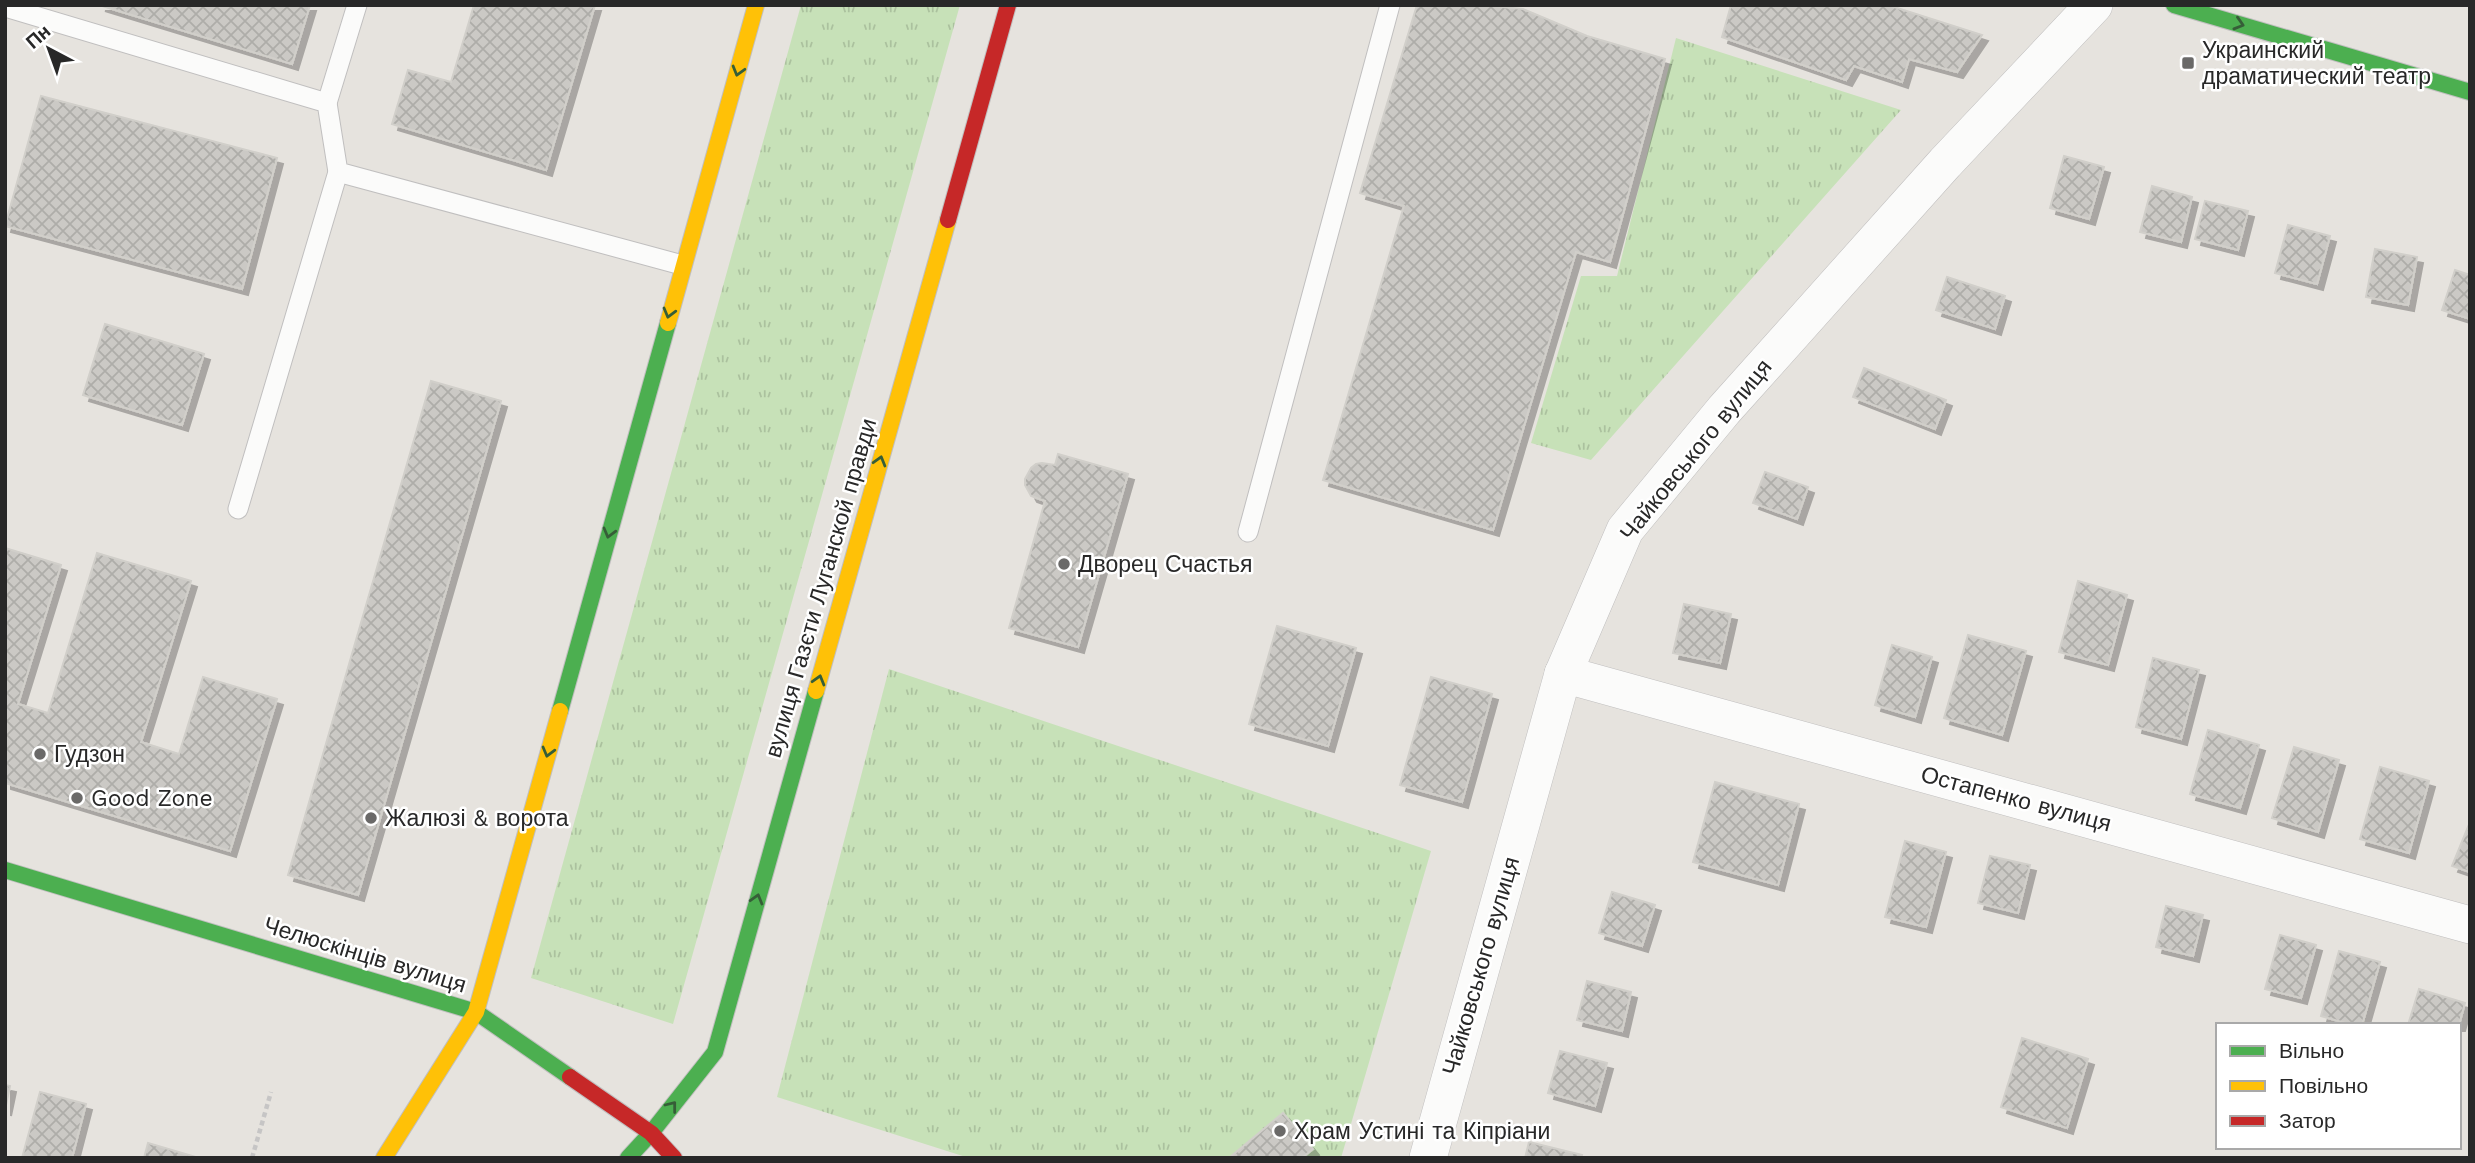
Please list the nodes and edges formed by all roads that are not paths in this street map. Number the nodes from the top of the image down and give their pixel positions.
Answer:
1 (357, 5) edge
2 (756, 5) edge
3 (1008, 5) edge
4 (1390, 5) edge
5 (2094, 5) edge
6 (2174, 5) edge
7 (5, 7) edge
8 (2470, 92) edge
9 (327, 103) junction
10 (338, 172) junction
11 (682, 265) junction
12 (238, 509) dead end
13 (1248, 532) dead end
14 (1563, 674) junction
15 (5, 870) edge
16 (2470, 925) edge
17 (477, 1012) junction
18 (651, 1133) junction
19 (384, 1158) edge
20 (628, 1158) edge
21 (674, 1158) edge
22 (1428, 1158) edge

1 - 9 lane
2 -> 11 street
18 -> 3 street, вулиця Газєти Луганской правди
4 - 13 lane
5 - 14 street, Чайковського вулиця
6 -> 8 street
7 - 9 lane
9 - 10 lane
10 - 11 lane
10 - 12 lane
11 -> 17 street
14 - 16 street, Остапенко вулиця
14 - 22 street, Чайковського вулиця
15 - 17 street, Челюскінців вулиця
17 - 18 street, Челюскінців вулиця
17 - 19 street
18 - 20 street, вулиця Газєти Луганской правди
18 - 21 street, Челюскінців вулиця

